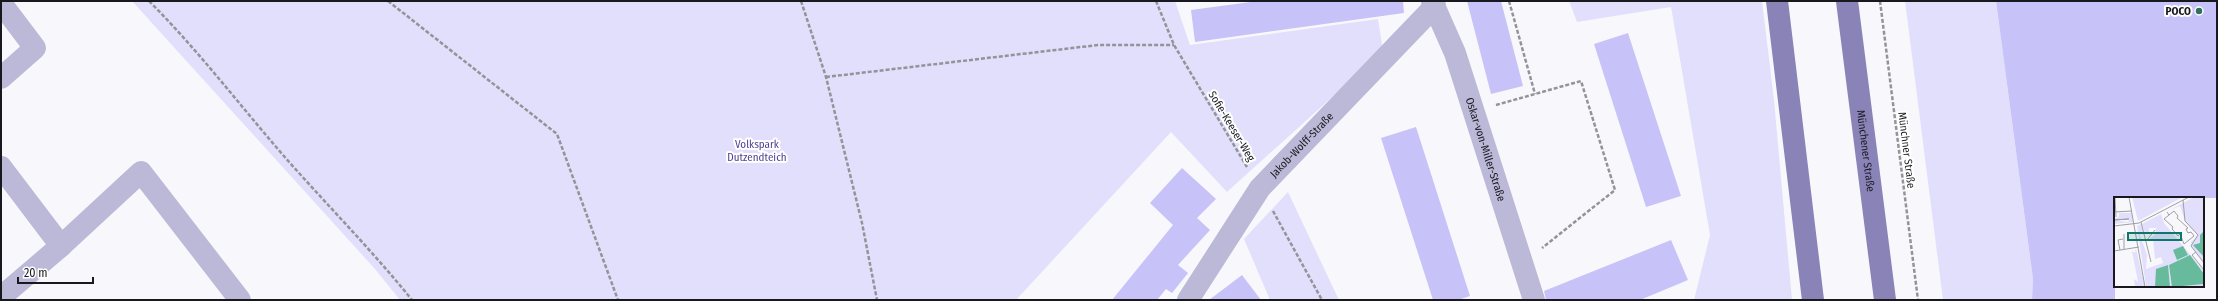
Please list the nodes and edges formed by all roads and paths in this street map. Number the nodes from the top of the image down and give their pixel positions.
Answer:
1 (149, 1) edge
2 (388, 1) edge
3 (800, 1) edge
4 (1156, 1) edge
5 (1508, 1) edge
6 (1777, 1) edge
7 (1847, 1) edge
8 (1880, 1) edge
9 (1, 3) edge
10 (1434, 4) edge
11 (1174, 45) junction
12 (826, 77) junction
13 (1, 78) edge
14 (1535, 94) junction
15 (1474, 111) junction
16 (1, 167) edge
17 (1260, 188) junction
18 (61, 246) junction
19 (1523, 263) junction
20 (1, 297) edge
21 (240, 300) edge
22 (412, 300) edge
23 (618, 300) edge
24 (877, 300) edge
25 (1188, 300) edge
26 (1322, 300) edge
27 (1534, 300) edge
28 (1813, 300) edge
29 (1885, 300) edge
30 (1918, 300) edge

1 - 22 path
2 - 23 path
3 - 12 path
4 - 11 path, Sofie-Keeser-Weg
5 - 14 path
6 - 28 main road
7 - 29 main road, Münchener Straße
8 - 30 path, Münchner Straße
9 - 13 street
10 - 15 street, Oskar-von-Miller-Straße
10 - 17 street, Jakob-Wolff-Straße
11 - 12 path
11 - 17 path, Sofie-Keeser-Weg
12 - 24 path
14 - 15 path
14 - 19 path
15 - 19 street, Oskar-von-Miller-Straße
16 - 18 street
17 - 25 street, Jakob-Wolff-Straße
17 - 26 path, Sofie-Keeser-Weg
18 - 20 street
18 - 21 street
19 - 27 street, Oskar-von-Miller-Straße

